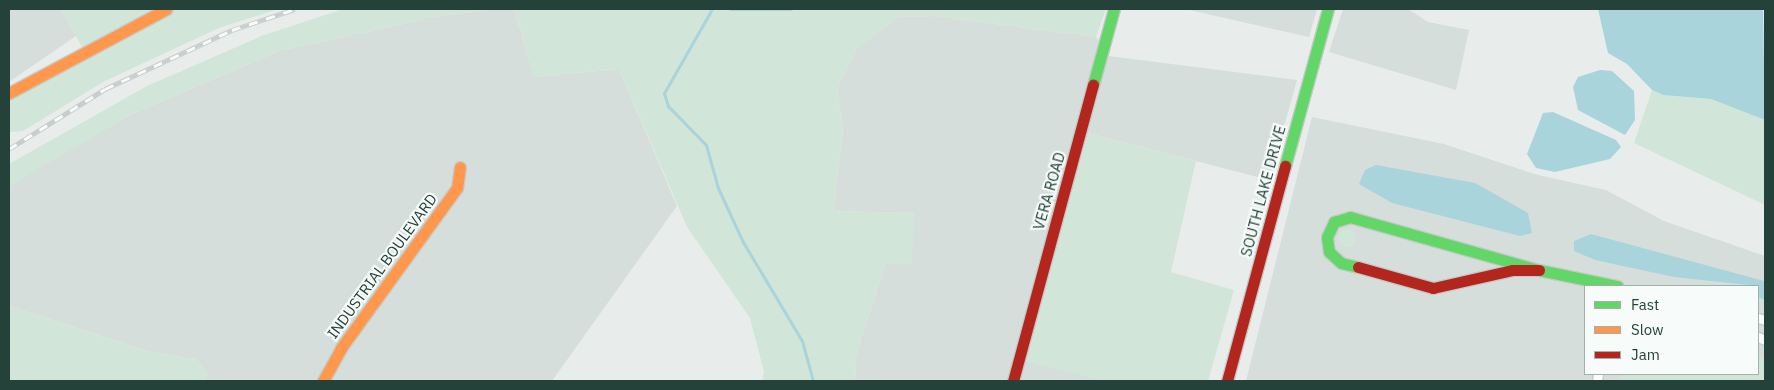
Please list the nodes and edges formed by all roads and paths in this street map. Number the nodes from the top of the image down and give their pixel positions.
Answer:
1 (166, 9) edge
2 (1114, 9) edge
3 (1328, 9) edge
4 (9, 93) edge
5 (460, 167) dead end
6 (1539, 270) junction
7 (1612, 285) edge
8 (323, 381) edge
9 (1013, 381) edge
10 (1227, 381) edge

1 - 4 street
2 - 9 street, VERA ROAD
3 - 10 street, SOUTH LAKE DRIVE
5 - 8 street, INDUSTRIAL BOULEVARD
6 - 6 street
6 - 7 street

